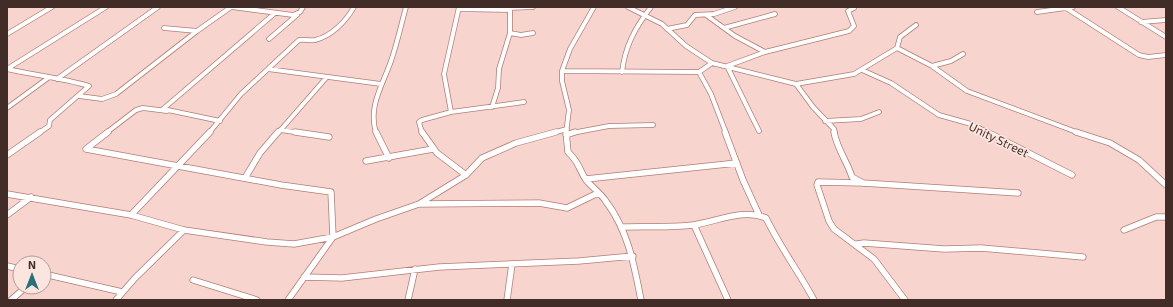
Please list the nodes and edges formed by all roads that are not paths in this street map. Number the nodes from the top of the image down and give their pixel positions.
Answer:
1 (52, 7) edge
2 (106, 7) edge
3 (158, 7) edge
4 (231, 7) edge
5 (303, 7) edge
6 (354, 7) edge
7 (406, 7) edge
8 (533, 7) edge
9 (594, 7) edge
10 (628, 7) edge
11 (651, 7) edge
12 (735, 7) edge
13 (1073, 7) edge
14 (1118, 7) edge
15 (246, 8) edge
16 (459, 8) edge
17 (854, 8) edge
18 (1066, 8) junction
19 (500, 9) junction
20 (1037, 12) dead end
21 (275, 13) junction
22 (298, 14) junction
23 (706, 14) junction
24 (775, 14) dead end
25 (644, 16) junction
26 (1166, 20) edge
27 (1142, 22) junction
28 (916, 25) dead end
29 (164, 28) dead end
30 (724, 28) junction
31 (667, 29) junction
32 (197, 31) junction
33 (510, 33) junction
34 (532, 33) dead end
35 (7, 34) edge
36 (1166, 37) edge
37 (269, 39) dead end
38 (897, 48) junction
39 (765, 52) junction
40 (963, 54) dead end
41 (1166, 55) edge
42 (712, 63) junction
43 (727, 66) junction
44 (932, 66) junction
45 (7, 69) edge
46 (268, 69) junction
47 (862, 70) junction
48 (562, 71) junction
49 (622, 72) junction
50 (699, 72) junction
51 (48, 78) junction
52 (326, 78) junction
53 (57, 79) junction
54 (381, 84) junction
55 (796, 84) junction
56 (80, 96) junction
57 (524, 102) dead end
58 (492, 107) junction
59 (7, 108) edge
60 (167, 111) junction
61 (451, 112) junction
62 (879, 112) dead end
63 (825, 120) junction
64 (220, 121) junction
65 (653, 125) dead end
66 (280, 130) junction
67 (759, 131) dead end
68 (566, 132) junction
69 (329, 137) dead end
70 (433, 149) junction
71 (7, 155) edge
72 (389, 158) junction
73 (366, 161) dead end
74 (737, 163) junction
75 (177, 166) junction
76 (1072, 175) dead end
77 (466, 176) junction
78 (245, 178) junction
79 (586, 179) junction
80 (863, 183) junction
81 (1166, 184) edge
82 (598, 193) junction
83 (1018, 193) dead end
84 (7, 194) edge
85 (31, 197) junction
86 (419, 204) junction
87 (7, 215) edge
88 (131, 215) junction
89 (759, 215) junction
90 (1166, 217) edge
91 (694, 225) junction
92 (622, 227) junction
93 (184, 230) junction
94 (1124, 230) dead end
95 (333, 237) junction
96 (857, 246) junction
97 (633, 256) junction
98 (1084, 257) dead end
99 (512, 264) junction
100 (415, 270) junction
101 (52, 276) edge
102 (304, 277) junction
103 (193, 280) dead end
104 (122, 292) junction
105 (116, 300) edge
106 (257, 300) edge
107 (288, 300) edge
108 (408, 300) edge
109 (507, 300) edge
110 (641, 300) edge
111 (728, 300) edge
112 (814, 300) edge
113 (905, 300) edge

1 - 35 street
2 - 45 street
3 - 53 street
4 - 15 street
4 - 32 street
5 - 22 street
6 - 46 street
7 - 54 street
8 - 19 street
9 - 48 street
10 - 25 street
11 - 25 street
12 - 23 street
13 - 18 street
14 - 27 street
15 - 21 street
16 - 19 street
16 - 61 street
17 - 39 street
18 - 20 street
18 - 41 street
19 - 33 street
21 - 22 street
21 - 60 street
22 - 37 street
23 - 30 street
23 - 31 street
24 - 30 street
25 - 31 street
25 - 49 street
26 - 27 street
27 - 36 street
28 - 38 street
29 - 32 street
30 - 39 street
31 - 42 street
32 - 56 street
33 - 34 street
33 - 58 street
38 - 44 street
38 - 47 street
39 - 43 street
40 - 44 street
42 - 43 street
42 - 50 street
43 - 55 street
43 - 67 street
44 - 81 street
45 - 51 street
46 - 52 street
46 - 64 street
47 - 55 street
47 - 76 street, Unity Street
48 - 49 street
48 - 68 street
49 - 50 street
50 - 74 street
51 - 53 street
51 - 59 street
52 - 54 street
52 - 66 street
53 - 56 street
54 - 72 street
55 - 63 street
56 - 71 street
57 - 58 street
58 - 61 street
60 - 64 street
60 - 75 street
61 - 70 street
62 - 63 street
63 - 80 street
64 - 75 street
65 - 68 street
66 - 69 street
66 - 78 street
68 - 77 street
68 - 79 street
70 - 72 street
70 - 77 street
72 - 73 street
74 - 79 street
74 - 89 street
75 - 78 street
75 - 88 street
77 - 86 street
78 - 95 street
79 - 82 street
80 - 83 street
80 - 96 street
82 - 86 street
82 - 92 street
84 - 85 street
85 - 87 street
85 - 88 street
86 - 95 street
88 - 93 street
89 - 91 street
89 - 112 street
90 - 94 street
91 - 92 street
91 - 111 street
92 - 97 street
93 - 95 street
93 - 104 street
95 - 102 street
96 - 98 street
96 - 113 street
97 - 99 street
97 - 110 street
99 - 100 street
99 - 109 street
100 - 102 street
100 - 108 street
101 - 104 street
102 - 107 street
103 - 106 street
104 - 105 street

